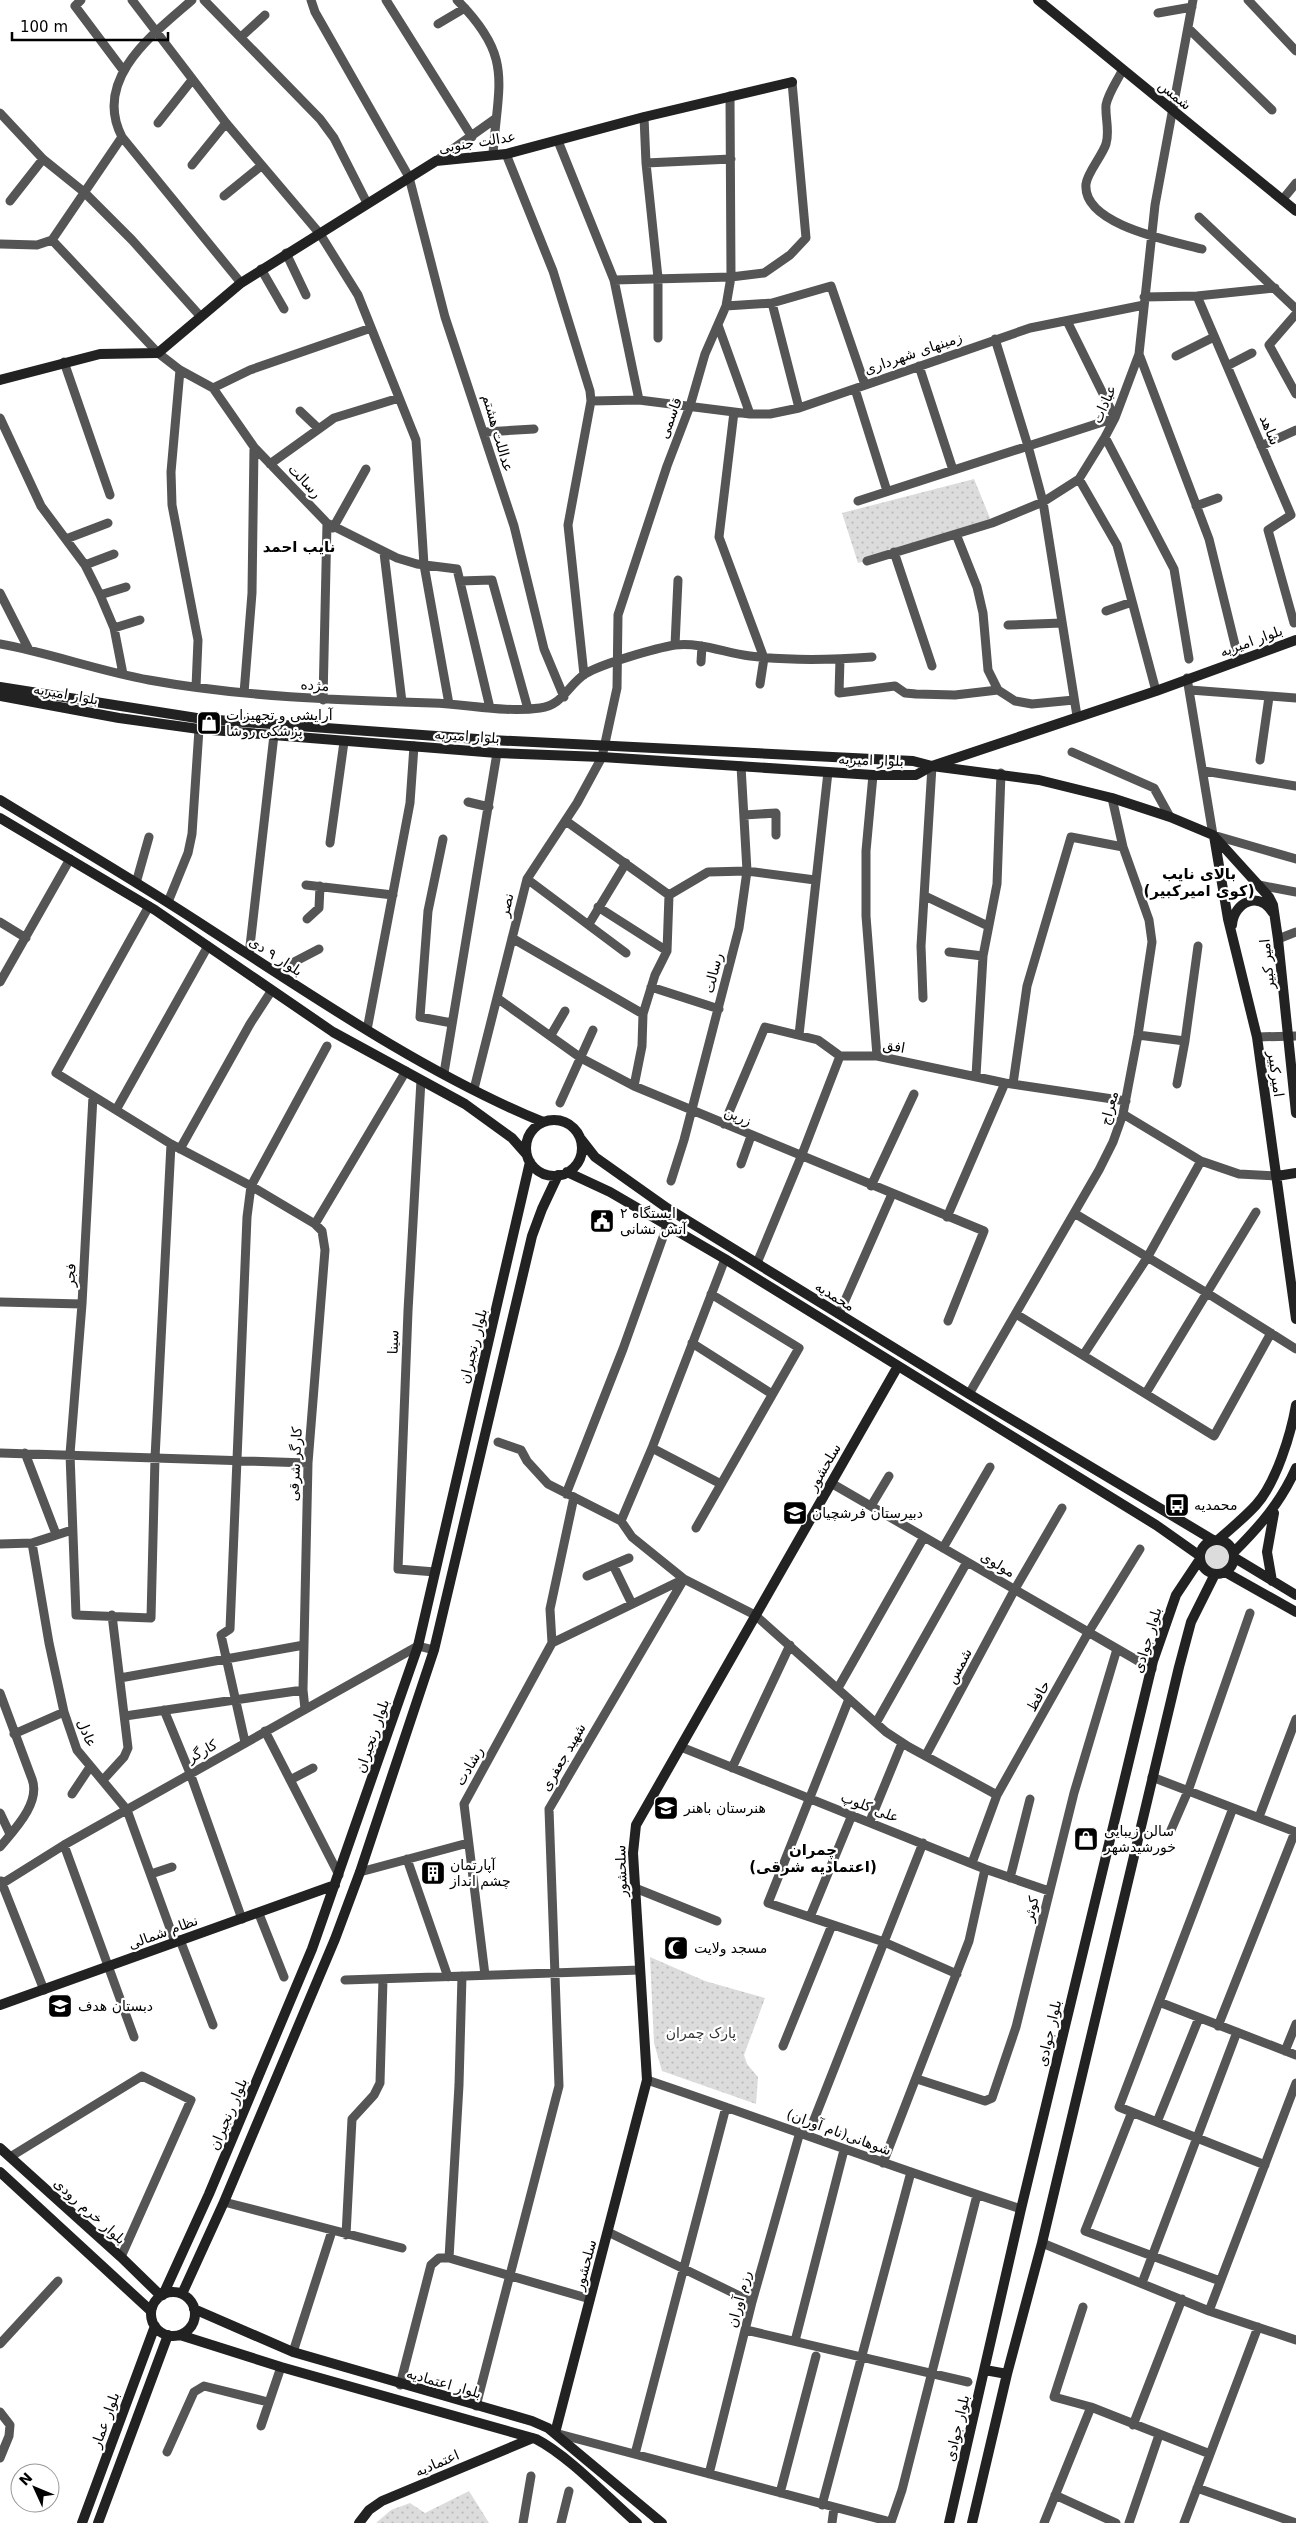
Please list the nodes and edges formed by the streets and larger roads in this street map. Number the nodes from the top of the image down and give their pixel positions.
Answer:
1 (132, 0) edge
2 (192, 0) edge
3 (204, 0) edge
4 (311, 0) edge
5 (386, 0) edge
6 (457, 0) edge
7 (1248, 0) edge
8 (1042, 1) edge
9 (78, 3) edge
10 (1192, 3) edge
11 (465, 8) junction
12 (1158, 13) dead end
13 (266, 15) dead end
14 (438, 24) dead end
15 (1189, 29) junction
16 (156, 32) junction
17 (240, 37) junction
18 (1296, 51) edge
19 (123, 70) junction
20 (1122, 70) junction
21 (192, 80) junction
22 (792, 82) joint
23 (730, 96) junction
24 (1172, 110) junction
25 (1272, 110) dead end
26 (0, 113) edge
27 (644, 116) junction
28 (495, 120) junction
29 (158, 123) dead end
30 (226, 123) junction
31 (472, 137) junction
32 (122, 138) junction
33 (558, 141) junction
34 (493, 154) junction
35 (506, 154) junction
36 (43, 159) junction
37 (731, 159) junction
38 (436, 161) junction
39 (646, 163) junction
40 (192, 165) dead end
41 (260, 166) junction
42 (408, 177) junction
43 (1296, 183) edge
44 (84, 192) junction
45 (224, 196) dead end
46 (1283, 200) junction
47 (10, 201) dead end
48 (367, 203) junction
49 (1296, 211) edge
50 (1199, 218) dead end
51 (320, 234) junction
52 (1152, 236) junction
53 (52, 240) junction
54 (0, 244) edge
55 (1202, 249) dead end
56 (286, 253) junction
57 (261, 269) junction
58 (730, 277) junction
59 (658, 278) junction
60 (614, 280) junction
61 (240, 283) junction
62 (1274, 288) junction
63 (306, 296) dead end
64 (1197, 296) junction
65 (1144, 301) junction
66 (772, 303) junction
67 (726, 306) junction
68 (284, 309) dead end
69 (1296, 309) edge
70 (1296, 314) edge
71 (201, 316) junction
72 (1067, 321) junction
73 (718, 325) junction
74 (371, 328) junction
75 (1214, 337) junction
76 (658, 338) dead end
77 (995, 339) junction
78 (158, 353) junction
79 (1252, 353) dead end
80 (1139, 354) junction
81 (1176, 356) dead end
82 (64, 362) junction
83 (919, 366) junction
84 (1227, 366) junction
85 (180, 370) junction
86 (0, 380) edge
87 (864, 385) junction
88 (213, 388) junction
89 (855, 389) junction
90 (1296, 394) edge
91 (399, 398) junction
92 (639, 400) junction
93 (590, 401) junction
94 (690, 406) junction
95 (799, 408) junction
96 (300, 412) dead end
97 (734, 412) junction
98 (750, 414) junction
99 (0, 418) edge
100 (1115, 418) junction
101 (319, 429) junction
102 (534, 430) dead end
103 (1296, 430) edge
104 (485, 432) junction
105 (3, 434) edge
106 (1105, 437) junction
107 (1028, 446) junction
108 (1261, 446) junction
109 (254, 447) junction
110 (270, 464) junction
111 (366, 469) dead end
112 (953, 470) junction
113 (1079, 479) junction
114 (887, 492) junction
115 (110, 495) dead end
116 (1218, 498) dead end
117 (858, 501) dead end
118 (1043, 502) junction
119 (1196, 506) junction
120 (1294, 515) edge
121 (108, 524) dead end
122 (330, 526) junction
123 (956, 534) junction
124 (66, 539) junction
125 (894, 552) junction
126 (114, 554) dead end
127 (384, 554) junction
128 (867, 561) dead end
129 (85, 565) junction
130 (424, 565) junction
131 (678, 580) dead end
132 (460, 581) junction
133 (126, 587) dead end
134 (0, 594) edge
135 (100, 595) junction
136 (1132, 602) junction
137 (1106, 611) dead end
138 (140, 620) dead end
139 (1062, 623) junction
140 (1294, 624) dead end
141 (1008, 625) dead end
142 (114, 628) junction
143 (1296, 640) edge
144 (0, 644) edge
145 (675, 645) junction
146 (702, 646) junction
147 (29, 650) junction
148 (872, 656) dead end
149 (764, 658) junction
150 (840, 659) junction
151 (1189, 660) dead end
152 (1239, 661) junction
153 (618, 662) junction
154 (701, 662) dead end
155 (932, 666) dead end
156 (123, 674) junction
157 (584, 675) junction
158 (1187, 678) junction
159 (760, 684) dead end
160 (0, 687) edge
161 (196, 687) junction
162 (998, 690) junction
163 (1156, 690) junction
164 (1190, 690) junction
165 (244, 693) junction
166 (0, 696) edge
167 (564, 697) junction
168 (1269, 697) junction
169 (1296, 698) edge
170 (323, 700) junction
171 (1074, 700) junction
172 (402, 702) junction
173 (449, 704) junction
174 (490, 708) junction
175 (528, 709) junction
176 (1077, 716) junction
177 (199, 729) junction
178 (274, 735) junction
179 (344, 742) junction
180 (603, 745) junction
181 (414, 746) junction
182 (497, 752) junction
183 (1072, 752) dead end
184 (602, 757) junction
185 (1260, 760) dead end
186 (741, 766) junction
187 (932, 766) junction
188 (1204, 771) junction
189 (828, 772) junction
190 (1001, 773) junction
191 (873, 774) junction
192 (1296, 786) edge
193 (1112, 798) junction
194 (0, 800) edge
195 (468, 802) dead end
196 (488, 807) junction
197 (744, 816) junction
198 (1170, 817) junction
199 (0, 818) edge
200 (566, 821) junction
201 (776, 835) dead end
202 (1213, 835) junction
203 (149, 837) dead end
204 (443, 839) dead end
205 (330, 843) dead end
206 (1123, 847) junction
207 (70, 859) junction
208 (1296, 859) edge
209 (626, 862) junction
210 (747, 871) junction
211 (528, 879) junction
212 (815, 880) junction
213 (136, 883) junction
214 (306, 885) dead end
215 (1259, 885) junction
216 (320, 886) junction
217 (1296, 892) edge
218 (393, 895) junction
219 (670, 895) junction
220 (926, 896) junction
221 (168, 902) junction
222 (149, 906) junction
223 (598, 907) junction
224 (1275, 916) junction
225 (307, 919) dead end
226 (0, 922) edge
227 (589, 924) junction
228 (988, 926) junction
229 (1296, 932) edge
230 (1232, 934) junction
231 (26, 938) junction
232 (512, 938) junction
233 (1278, 939) junction
234 (208, 946) junction
235 (1198, 946) dead end
236 (319, 949) dead end
237 (667, 951) junction
238 (949, 952) dead end
239 (626, 953) dead end
240 (248, 954) junction
241 (983, 956) junction
242 (275, 972) junction
243 (0, 982) edge
244 (651, 987) junction
245 (272, 990) junction
246 (496, 998) junction
247 (922, 998) dead end
248 (719, 1009) junction
249 (565, 1011) dead end
250 (643, 1014) junction
251 (452, 1023) junction
252 (367, 1030) junction
253 (593, 1030) dead end
254 (551, 1035) junction
255 (799, 1035) junction
256 (1138, 1035) junction
257 (1292, 1036) edge
258 (1257, 1037) junction
259 (1185, 1041) junction
260 (327, 1046) dead end
261 (840, 1056) junction
262 (877, 1056) junction
263 (581, 1058) junction
264 (406, 1072) junction
265 (444, 1072) junction
266 (976, 1076) junction
267 (421, 1080) junction
268 (1009, 1083) junction
269 (1177, 1084) dead end
270 (634, 1086) junction
271 (474, 1089) junction
272 (914, 1094) dead end
273 (93, 1096) junction
274 (1126, 1101) junction
275 (560, 1103) dead end
276 (116, 1110) junction
277 (692, 1111) junction
278 (1296, 1113) edge
279 (1123, 1114) junction
280 (544, 1122) junction
281 (724, 1124) junction
282 (751, 1136) junction
283 (581, 1139) junction
284 (171, 1144) junction
285 (180, 1149) junction
286 (801, 1157) junction
287 (529, 1158) junction
288 (1201, 1161) junction
289 (741, 1164) dead end
290 (1296, 1173) edge
291 (563, 1174) junction
292 (1277, 1176) junction
293 (671, 1181) dead end
294 (251, 1186) junction
295 (871, 1186) junction
296 (892, 1194) junction
297 (1256, 1212) dead end
298 (1074, 1214) junction
299 (947, 1217) junction
300 (315, 1224) junction
301 (667, 1226) junction
302 (1148, 1258) junction
303 (725, 1259) junction
304 (757, 1263) junction
305 (1208, 1293) junction
306 (711, 1294) junction
307 (0, 1302) edge
308 (82, 1304) junction
309 (839, 1314) junction
310 (1016, 1314) junction
311 (1296, 1319) edge
312 (948, 1321) dead end
313 (1271, 1333) junction
314 (692, 1343) junction
315 (1296, 1349) edge
316 (1084, 1354) junction
317 (898, 1366) junction
318 (1146, 1393) junction
319 (772, 1394) junction
320 (969, 1394) junction
321 (1296, 1406) edge
322 (498, 1442) dead end
323 (652, 1448) junction
324 (0, 1452) edge
325 (25, 1453) junction
326 (70, 1454) junction
327 (155, 1458) junction
328 (238, 1461) junction
329 (308, 1463) junction
330 (990, 1467) dead end
331 (1296, 1468) edge
332 (889, 1476) dead end
333 (831, 1483) junction
334 (721, 1484) junction
335 (570, 1496) junction
336 (871, 1506) junction
337 (1276, 1506) junction
338 (1062, 1508) dead end
339 (621, 1521) junction
340 (696, 1528) dead end
341 (72, 1530) junction
342 (56, 1534) junction
343 (924, 1537) junction
344 (1216, 1540) junction
345 (32, 1542) junction
346 (0, 1544) edge
347 (942, 1548) junction
348 (1140, 1549) dead end
349 (1234, 1555) junction
350 (1200, 1557) junction
351 (629, 1558) dead end
352 (967, 1562) junction
353 (612, 1565) junction
354 (435, 1572) junction
355 (1220, 1573) junction
356 (587, 1576) dead end
357 (684, 1579) junction
358 (1272, 1581) junction
359 (1015, 1589) junction
360 (1296, 1596) edge
361 (632, 1604) junction
362 (1296, 1612) edge
363 (1250, 1614) dead end
364 (112, 1615) junction
365 (755, 1615) junction
366 (1088, 1633) junction
367 (552, 1643) junction
368 (304, 1645) junction
369 (790, 1645) junction
370 (418, 1646) junction
371 (1117, 1649) junction
372 (434, 1650) junction
373 (228, 1660) junction
374 (1152, 1669) junction
375 (120, 1678) junction
376 (838, 1688) junction
377 (303, 1690) junction
378 (0, 1693) edge
379 (849, 1699) junction
380 (236, 1700) junction
381 (305, 1709) junction
382 (164, 1710) junction
383 (64, 1712) junction
384 (125, 1716) junction
385 (1296, 1719) edge
386 (876, 1723) junction
387 (265, 1731) junction
388 (14, 1734) junction
389 (245, 1742) junction
390 (902, 1742) junction
391 (681, 1747) junction
392 (926, 1755) junction
393 (90, 1767) junction
394 (313, 1768) dead end
395 (732, 1768) junction
396 (190, 1773) junction
397 (1152, 1777) junction
398 (102, 1780) junction
399 (290, 1780) junction
400 (1188, 1791) junction
401 (72, 1794) dead end
402 (997, 1795) junction
403 (1030, 1799) dead end
404 (810, 1800) junction
405 (1233, 1808) junction
406 (126, 1810) junction
407 (0, 1813) edge
408 (852, 1815) junction
409 (1259, 1817) junction
410 (870, 1821) junction
411 (1171, 1830) dead end
412 (1295, 1832) edge
413 (10, 1834) junction
414 (468, 1843) junction
415 (923, 1843) junction
416 (64, 1846) junction
417 (0, 1847) edge
418 (408, 1859) junction
419 (972, 1863) junction
420 (172, 1867) dead end
421 (985, 1870) junction
422 (360, 1872) junction
423 (151, 1874) junction
424 (1010, 1878) junction
425 (337, 1880) junction
426 (1, 1883) edge
427 (635, 1888) junction
428 (1050, 1891) junction
429 (259, 1914) junction
430 (810, 1917) junction
431 (242, 1919) junction
432 (717, 1920) dead end
433 (832, 1925) junction
434 (177, 1941) junction
435 (884, 1942) junction
436 (108, 1967) junction
437 (640, 1970) junction
438 (554, 1973) junction
439 (956, 1974) junction
440 (485, 1975) junction
441 (462, 1976) junction
442 (284, 1977) dead end
443 (448, 1977) junction
444 (383, 1979) junction
445 (345, 1980) dead end
446 (44, 1990) junction
447 (1159, 2002) junction
448 (0, 2005) edge
449 (1199, 2018) junction
450 (1296, 2024) edge
451 (213, 2025) dead end
452 (1218, 2026) junction
453 (1237, 2032) junction
454 (134, 2037) dead end
455 (783, 2046) dead end
456 (1285, 2051) junction
457 (1296, 2055) edge
458 (917, 2079) junction
459 (647, 2080) junction
460 (1296, 2082) edge
461 (726, 2107) junction
462 (1132, 2112) junction
463 (1157, 2122) junction
464 (804, 2134) junction
465 (1196, 2137) junction
466 (0, 2148) edge
467 (844, 2150) junction
468 (10, 2157) junction
469 (884, 2163) junction
470 (1265, 2164) junction
471 (0, 2172) edge
472 (911, 2172) junction
473 (978, 2195) junction
474 (224, 2202) junction
475 (1022, 2209) junction
476 (332, 2231) junction
477 (608, 2232) junction
478 (346, 2235) junction
479 (1042, 2243) junction
480 (402, 2248) dead end
481 (1151, 2256) junction
482 (121, 2257) junction
483 (449, 2258) junction
484 (683, 2267) junction
485 (510, 2276) junction
486 (58, 2281) dead end
487 (1220, 2281) junction
488 (1142, 2283) junction
489 (182, 2294) junction
490 (162, 2295) junction
491 (590, 2299) junction
492 (1182, 2300) junction
493 (752, 2302) junction
494 (1083, 2307) dead end
495 (194, 2309) junction
496 (151, 2311) junction
497 (1209, 2311) junction
498 (155, 2326) junction
499 (1258, 2327) junction
500 (746, 2330) junction
501 (180, 2334) junction
502 (168, 2335) junction
503 (1296, 2340) edge
504 (794, 2341) junction
505 (0, 2344) edge
506 (293, 2352) junction
507 (816, 2356) dead end
508 (862, 2357) junction
509 (281, 2367) junction
510 (985, 2370) junction
511 (930, 2374) junction
512 (1007, 2374) junction
513 (968, 2382) dead end
514 (400, 2385) junction
515 (268, 2402) junction
516 (476, 2406) junction
517 (1090, 2407) junction
518 (0, 2412) edge
519 (1133, 2425) junction
520 (261, 2426) dead end
521 (555, 2432) junction
522 (1159, 2434) junction
523 (533, 2438) junction
524 (167, 2452) dead end
525 (635, 2454) junction
526 (1210, 2454) junction
527 (0, 2458) edge
528 (709, 2474) junction
529 (530, 2476) dead end
530 (1197, 2488) junction
531 (569, 2491) dead end
532 (780, 2493) junction
533 (1055, 2495) junction
534 (822, 2505) junction
535 (834, 2508) junction
536 (1271, 2514) junction
537 (1094, 2519) edge
538 (891, 2522) edge
539 (82, 2523) edge
540 (98, 2523) edge
541 (359, 2523) edge
542 (523, 2523) edge
543 (561, 2523) edge
544 (637, 2523) edge
545 (662, 2523) edge
546 (832, 2523) edge
547 (949, 2523) edge
548 (972, 2523) edge
549 (1044, 2523) edge
550 (1116, 2523) edge
551 (1129, 2523) edge
552 (1184, 2523) edge
553 (1268, 2523) edge
554 (1296, 2523) edge

1 - 16 street
2 - 16 street
3 - 17 street
4 - 42 street, عداللت هشتم
5 - 31 street
6 - 11 street
7 - 18 street
8 - 20 street, شمس
9 - 19 street
10 - 12 street
10 - 15 street, عبادات
11 - 14 street
11 - 28 street
13 - 17 street
15 - 24 street, عبادات
15 - 25 street
16 - 19 street
16 - 21 street
17 - 48 street
19 - 32 street
20 - 24 street, شمس
20 - 52 street
21 - 29 street
21 - 30 street
22 - 23 street, عدالت جنوبی
22 - 58 street
23 - 27 street, عدالت جنوبی
23 - 37 street, قاسمی
24 - 46 street, شمس
24 - 52 street, عبادات
26 - 36 street
27 - 33 street, عدالت جنوبی
27 - 39 street
28 - 31 street
28 - 34 street
30 - 40 street
30 - 41 street
31 - 38 street
32 - 44 street
32 - 61 street
33 - 35 street, عدالت جنوبی
33 - 60 street
34 - 35 street, عدالت جنوبی
34 - 38 street, عدالت جنوبی
35 - 93 street
36 - 44 street
36 - 47 street
37 - 39 street
37 - 58 street, قاسمی
38 - 42 street, عدالت جنوبی
39 - 59 street
41 - 45 street
41 - 51 street
42 - 48 street, عدالت جنوبی
42 - 104 street, عداللت هشتم
43 - 46 street
44 - 53 street
44 - 71 street
46 - 49 street, شمس
48 - 51 street, عدالت جنوبی
50 - 62 street
51 - 56 street, عدالت جنوبی
51 - 74 street
52 - 55 street
52 - 65 street, عبادات
53 - 54 street
53 - 78 street, رسالت
56 - 57 street, عدالت جنوبی
56 - 63 street
57 - 61 street, عدالت جنوبی
57 - 68 street
58 - 59 street
58 - 67 street, قاسمی
59 - 60 street
59 - 76 street
60 - 92 street
61 - 71 street, عدالت جنوبی
62 - 64 street
62 - 69 street
64 - 65 street
64 - 75 street, شاهد
65 - 72 street, زمینهای شهرداری
65 - 80 street, عبادات
66 - 67 street
66 - 87 street
66 - 95 street
67 - 73 street, قاسمی
70 - 90 street
71 - 78 street, عدالت جنوبی
72 - 77 street, زمینهای شهرداری
72 - 100 street
73 - 94 street, قاسمی
73 - 98 street
74 - 88 street
74 - 91 street
75 - 81 street
75 - 84 street, شاهد
77 - 83 street, زمینهای شهرداری
77 - 107 street
78 - 82 street
78 - 85 street, رسالت
79 - 84 street
80 - 100 street, عبادات
80 - 119 street
82 - 86 street
82 - 115 street
83 - 87 street, زمینهای شهرداری
83 - 112 street
84 - 108 street, شاهد
85 - 88 street, رسالت
85 - 161 street
87 - 89 street, زمینهای شهرداری
88 - 109 street, رسالت
89 - 95 street, زمینهای شهرداری
89 - 114 street
91 - 101 street
91 - 130 street
92 - 93 street, زمینهای شهرداری
92 - 94 street, زمینهای شهرداری
93 - 157 street
94 - 97 street, زمینهای شهرداری
94 - 153 street, قاسمی
95 - 98 street, زمینهای شهرداری
96 - 101 street
97 - 98 street, زمینهای شهرداری
97 - 149 street
99 - 105 street
100 - 106 street, عبادات
100 - 107 street
101 - 110 street
102 - 104 street
103 - 108 street
104 - 167 street, عداللت هشتم
105 - 124 street
106 - 113 street, عبادات
106 - 151 street
107 - 112 street
107 - 118 street
108 - 120 street, شاهد
109 - 110 street, رسالت
109 - 165 street
110 - 122 street, رسالت
111 - 122 street
112 - 114 street
113 - 118 street, عبادات
113 - 136 street
114 - 117 street
116 - 119 street
118 - 123 street, عبادات
118 - 139 street
119 - 152 street
120 - 140 street, شاهد
121 - 124 street
122 - 127 street, رسالت
122 - 170 street
123 - 125 street, عبادات
123 - 162 street
124 - 129 street
125 - 128 street, عبادات
125 - 155 street
126 - 129 street
127 - 130 street, رسالت
127 - 172 street
129 - 135 street
130 - 132 street, رسالت
130 - 173 street
131 - 145 street
132 - 174 street
132 - 175 street
133 - 135 street
134 - 147 street
135 - 142 street
136 - 137 street
136 - 163 street
138 - 142 street
139 - 141 street
139 - 171 street
142 - 156 street
143 - 152 street, بلوار امیریه
144 - 147 street, مژده
145 - 146 street, مژده
145 - 153 street, مژده
146 - 149 street, مژده
146 - 154 street
147 - 156 street, مژده
148 - 150 street, مژده
149 - 150 street, مژده
149 - 159 street
150 - 162 street
152 - 158 street, بلوار امیریه
153 - 157 street, مژده
153 - 180 street, قاسمی
156 - 161 street, مژده
157 - 167 street, مژده
158 - 163 street, بلوار امیریه
158 - 164 street
160 - 180 street, بلوار امیریه
161 - 165 street, مژده
162 - 171 street
163 - 176 street, بلوار امیریه
164 - 168 street
164 - 188 street
165 - 170 street, مژده
166 - 177 street, بلوار امیریه
167 - 175 street, مژده
168 - 169 street
168 - 185 street
170 - 172 street, مژده
171 - 176 street
172 - 173 street, مژده
173 - 174 street, مژده
174 - 175 street, مژده
176 - 187 street, بلوار امیریه
177 - 178 street, بلوار امیریه
177 - 221 street
178 - 179 street, بلوار امیریه
178 - 240 street
179 - 181 street, بلوار امیریه
179 - 205 street
180 - 184 street, نصر
180 - 187 street, بلوار امیریه
181 - 182 street, بلوار امیریه
181 - 218 street
182 - 184 street, بلوار امیریه
182 - 196 street
183 - 198 street
184 - 186 street, بلوار امیریه
184 - 200 street, نصر
186 - 189 street, بلوار امیریه
186 - 197 street, رسالت
187 - 190 street
187 - 191 street, بلوار امیریه
187 - 220 street
188 - 192 street
188 - 202 street
189 - 191 street, بلوار امیریه
189 - 212 street
190 - 193 street
190 - 228 street
191 - 262 street
193 - 198 street
193 - 206 street, معراج
194 - 213 street, بلوار ۹ دی
195 - 196 street
196 - 251 street
197 - 201 street
197 - 210 street, رسالت
198 - 202 street
199 - 207 street
200 - 209 street
200 - 211 street, نصر
202 - 208 street
202 - 215 street, امیر کبیر
202 - 230 street, امیرکبیر
203 - 213 street
204 - 251 street
206 - 256 street, معراج
206 - 268 street
207 - 222 street
207 - 231 street
209 - 219 street
209 - 223 street
210 - 212 street
210 - 219 street
210 - 248 street, رسالت
211 - 227 street
211 - 232 street, نصر
212 - 255 street
213 - 221 street, بلوار ۹ دی
214 - 216 street
215 - 217 street
215 - 224 street, امیر کبیر
216 - 218 street
216 - 225 street
218 - 252 street
219 - 237 street
220 - 228 street
220 - 247 street
221 - 240 street, بلوار ۹ دی
222 - 234 street
222 - 273 street
223 - 227 street
223 - 237 street
224 - 230 street
224 - 233 street, امیر کبیر
226 - 231 street
227 - 239 street
228 - 241 street
229 - 233 street
230 - 258 street, امیرکبیر
231 - 243 street
232 - 246 street, نصر
232 - 250 street
233 - 257 street, امیر کبیر
234 - 245 street
234 - 276 street
235 - 259 street
236 - 242 street
237 - 244 street
238 - 241 street
240 - 242 street, بلوار ۹ دی
241 - 266 street
242 - 252 street, بلوار ۹ دی
244 - 248 street
244 - 250 street
245 - 264 street
245 - 285 street
246 - 254 street, زرین
246 - 271 street, نصر
248 - 277 street, رسالت
249 - 254 street
250 - 270 street
251 - 265 street
252 - 265 street, بلوار ۹ دی
253 - 263 street
254 - 263 street, زرین
255 - 261 street
255 - 281 street
256 - 259 street
256 - 274 street, معراج
257 - 258 street
257 - 278 street, امیر کبیر
258 - 292 street, امیرکبیر
259 - 269 street
260 - 294 street
261 - 262 street, افق
261 - 286 street
262 - 266 street, افق
263 - 270 street, زرین
263 - 275 street
264 - 267 street
264 - 300 street
265 - 271 street, بلوار ۹ دی
266 - 268 street, افق
267 - 287 street
267 - 354 street, سینا
268 - 274 street, افق
268 - 299 street
270 - 277 street, زرین
271 - 280 street, بلوار ۹ دی
272 - 295 street
273 - 276 street
273 - 308 street, فجر
274 - 279 street, معراج
276 - 284 street
277 - 281 street, زرین
277 - 293 street, رسالت
279 - 288 street
279 - 298 street, معراج
280 - 283 street
280 - 287 street
281 - 282 street, زرین
282 - 286 street, زرین
282 - 289 street
283 - 291 street
283 - 304 street, محمدیه
284 - 285 street
284 - 327 street
285 - 294 street
286 - 295 street, زرین
286 - 304 street
287 - 291 street
287 - 354 street, بلوار رنجبران
288 - 292 street
288 - 302 street
290 - 292 street
291 - 301 street, محمدیه
291 - 372 street
292 - 311 street, امیرکبیر
294 - 300 street
294 - 328 street
295 - 296 street, زرین
296 - 299 street, زرین
296 - 309 street
297 - 305 street
298 - 302 street
298 - 310 street, معراج
299 - 312 street, زرین
300 - 329 street, کارگر شرقی
301 - 303 street, محمدیه
301 - 335 street
302 - 305 street
302 - 316 street
303 - 306 street
303 - 317 street, محمدیه
304 - 309 street, محمدیه
305 - 313 street
305 - 318 street
306 - 314 street
306 - 319 street
307 - 308 street
308 - 326 street, فجر
309 - 320 street, محمدیه
310 - 316 street
310 - 320 street, معراج
313 - 315 street
313 - 318 street
314 - 319 street
314 - 323 street
316 - 318 street
317 - 333 street, سلحشور
317 - 350 street, محمدیه
319 - 334 street
320 - 344 street, محمدیه
321 - 344 street
322 - 335 street
323 - 334 street
323 - 339 street
324 - 325 street
325 - 326 street
325 - 342 street
326 - 327 street
326 - 341 street, فجر
327 - 328 street
327 - 364 street
328 - 329 street
328 - 373 street
329 - 368 street, کارگر شرقی
330 - 347 street
331 - 337 street
332 - 336 street
333 - 336 street, مولوی
333 - 365 street, سلحشور
334 - 340 street
335 - 339 street
335 - 367 street
336 - 343 street, مولوی
337 - 349 street
337 - 358 street
338 - 359 street, شمس
339 - 357 street
341 - 342 street
341 - 364 street, فجر
342 - 345 street
343 - 347 street, مولوی
343 - 376 street
344 - 349 street
344 - 350 street
345 - 346 street
345 - 383 street, عادل
347 - 352 street, مولوی
348 - 366 street, حافظ
349 - 355 street
349 - 358 street
350 - 355 street
350 - 374 street, بلوار جوادی
351 - 353 street
352 - 359 street, مولوی
352 - 386 street
353 - 356 street
353 - 361 street
354 - 370 street, بلوار رنجبران
355 - 362 street
355 - 397 street
357 - 361 street
357 - 365 street
357 - 438 street, شهید جعفری
358 - 360 street
359 - 366 street, مولوی
359 - 392 street, شمس
361 - 367 street
363 - 400 street
364 - 375 street
365 - 369 street
365 - 391 street, سلحشور
366 - 371 street, مولوی
366 - 402 street, حافظ
367 - 414 street, رشادت
368 - 373 street
368 - 377 street, کارگر شرقی
369 - 376 street
369 - 395 street
370 - 372 street
370 - 381 street, کارگر
370 - 425 street, بلوار رنجبران
371 - 374 street, مولوی
371 - 428 street, کوثر
372 - 422 street
373 - 375 street
373 - 380 street
374 - 475 street, بلوار جوادی
375 - 384 street
376 - 379 street
377 - 380 street
377 - 381 street, کارگر شرقی
378 - 388 street
379 - 386 street
379 - 404 street
380 - 382 street
380 - 389 street
381 - 387 street, کارگر
382 - 384 street
382 - 396 street
383 - 388 street
383 - 393 street, عادل
384 - 398 street
385 - 409 street
386 - 390 street
387 - 389 street, کارگر
387 - 399 street
388 - 413 street
389 - 396 street, کارگر
390 - 392 street
390 - 410 street
391 - 395 street, علی کلوپ
391 - 427 street, سلحشور
392 - 402 street
393 - 398 street, عادل
393 - 401 street
394 - 399 street
395 - 404 street, علی کلوپ
396 - 406 street, کارگر
396 - 431 street
397 - 400 street
397 - 479 street
398 - 406 street, عادل
399 - 425 street
400 - 405 street
400 - 411 street
402 - 419 street, حافظ
403 - 424 street
404 - 408 street, علی کلوپ
404 - 430 street
405 - 409 street
405 - 447 street
406 - 416 street, کارگر
406 - 423 street, عادل
407 - 413 street
408 - 410 street, علی کلوپ
408 - 430 street
409 - 412 street
410 - 415 street, علی کلوپ
412 - 452 street
413 - 417 street
414 - 418 street
414 - 440 street, رشادت
415 - 419 street, علی کلوپ
415 - 435 street, رزم آوران
416 - 426 street, کارگر
416 - 436 street
418 - 422 street
418 - 443 street
419 - 421 street, علی کلوپ
420 - 423 street
421 - 424 street, علی کلوپ
421 - 439 street
422 - 474 street
423 - 434 street, عادل
424 - 428 street, علی کلوپ
425 - 429 street, نظام شمالی
425 - 490 street, بلوار رنجبران
426 - 446 street
427 - 432 street
427 - 437 street, سلحشور
428 - 458 street, کوثر
429 - 431 street, نظام شمالی
429 - 442 street
430 - 433 street
431 - 434 street, نظام شمالی
433 - 435 street
433 - 455 street
434 - 436 street, نظام شمالی
434 - 451 street, عادل
435 - 439 street
435 - 464 street, رزم آوران
436 - 446 street, نظام شمالی
436 - 454 street
437 - 438 street
437 - 459 street, سلحشور
438 - 440 street
438 - 485 street, شهید جعفری
439 - 458 street
440 - 441 street
441 - 443 street
441 - 483 street
443 - 444 street
444 - 445 street
444 - 478 street
446 - 448 street, نظام شمالی
447 - 449 street
447 - 462 street
449 - 452 street
449 - 463 street
450 - 456 street
452 - 453 street
453 - 456 street
453 - 465 street
456 - 457 street
458 - 469 street
459 - 461 street, شوهانی(نام آوران)
459 - 477 street, سلحشور
460 - 470 street
461 - 464 street, شوهانی(نام آوران)
461 - 484 street
462 - 463 street
462 - 481 street
463 - 465 street
464 - 467 street, شوهانی(نام آوران)
464 - 493 street, رزم آوران
465 - 470 street
465 - 481 street
466 - 468 street, بلوار خرم رودی
467 - 469 street, شوهانی(نام آوران)
467 - 504 street
468 - 482 street, بلوار خرم رودی
468 - 482 street
469 - 472 street, شوهانی(نام آوران)
470 - 487 street
471 - 496 street
472 - 473 street, شوهانی(نام آوران)
472 - 508 street
473 - 475 street, شوهانی(نام آوران)
473 - 511 street
474 - 476 street
474 - 489 street
475 - 510 street, بلوار جوادی
476 - 478 street
476 - 506 street
477 - 484 street
477 - 491 street, سلحشور
478 - 480 street
479 - 488 street
479 - 512 street
481 - 487 street
481 - 488 street
482 - 490 street, بلوار خرم رودی
483 - 485 street
483 - 514 street
484 - 493 street
484 - 525 street
485 - 491 street
485 - 516 street, شهید جعفری
486 - 505 street
487 - 497 street
488 - 492 street
489 - 490 street
489 - 495 street
490 - 496 street
491 - 521 street, سلحشور
492 - 497 street
492 - 519 street
493 - 500 street, رزم آوران
494 - 517 street
495 - 501 street
495 - 506 street, بلوار اعتمادیه
496 - 498 street
497 - 499 street
498 - 502 street
498 - 539 street, بلوار عمار
499 - 503 street
499 - 526 street
500 - 504 street
500 - 528 street, رزم آوران
501 - 502 street
501 - 509 street, بلوار اعتمادیه
502 - 540 street
504 - 508 street
506 - 514 street, بلوار اعتمادیه
507 - 532 street
508 - 511 street
508 - 534 street
509 - 515 street
509 - 523 street, بلوار اعتمادیه
510 - 512 street
510 - 547 street, بلوار جوادی
511 - 513 street
511 - 538 street
512 - 548 street
514 - 516 street, بلوار اعتمادیه
515 - 520 street
515 - 524 street
516 - 521 street, بلوار اعتمادیه
517 - 519 street
517 - 533 street
518 - 527 street
519 - 522 street
521 - 525 street
521 - 545 street, بلوار اعتمادیه
522 - 526 street
522 - 551 street
523 - 541 street, اعتمادیه
523 - 544 street, بلوار اعتمادیه
525 - 528 street
526 - 530 street
528 - 532 street
529 - 542 street
530 - 536 street
530 - 552 street
531 - 543 street
532 - 534 street
533 - 537 street
533 - 549 street
534 - 535 street
535 - 538 street
535 - 546 street
536 - 553 street
536 - 554 street
537 - 550 street

